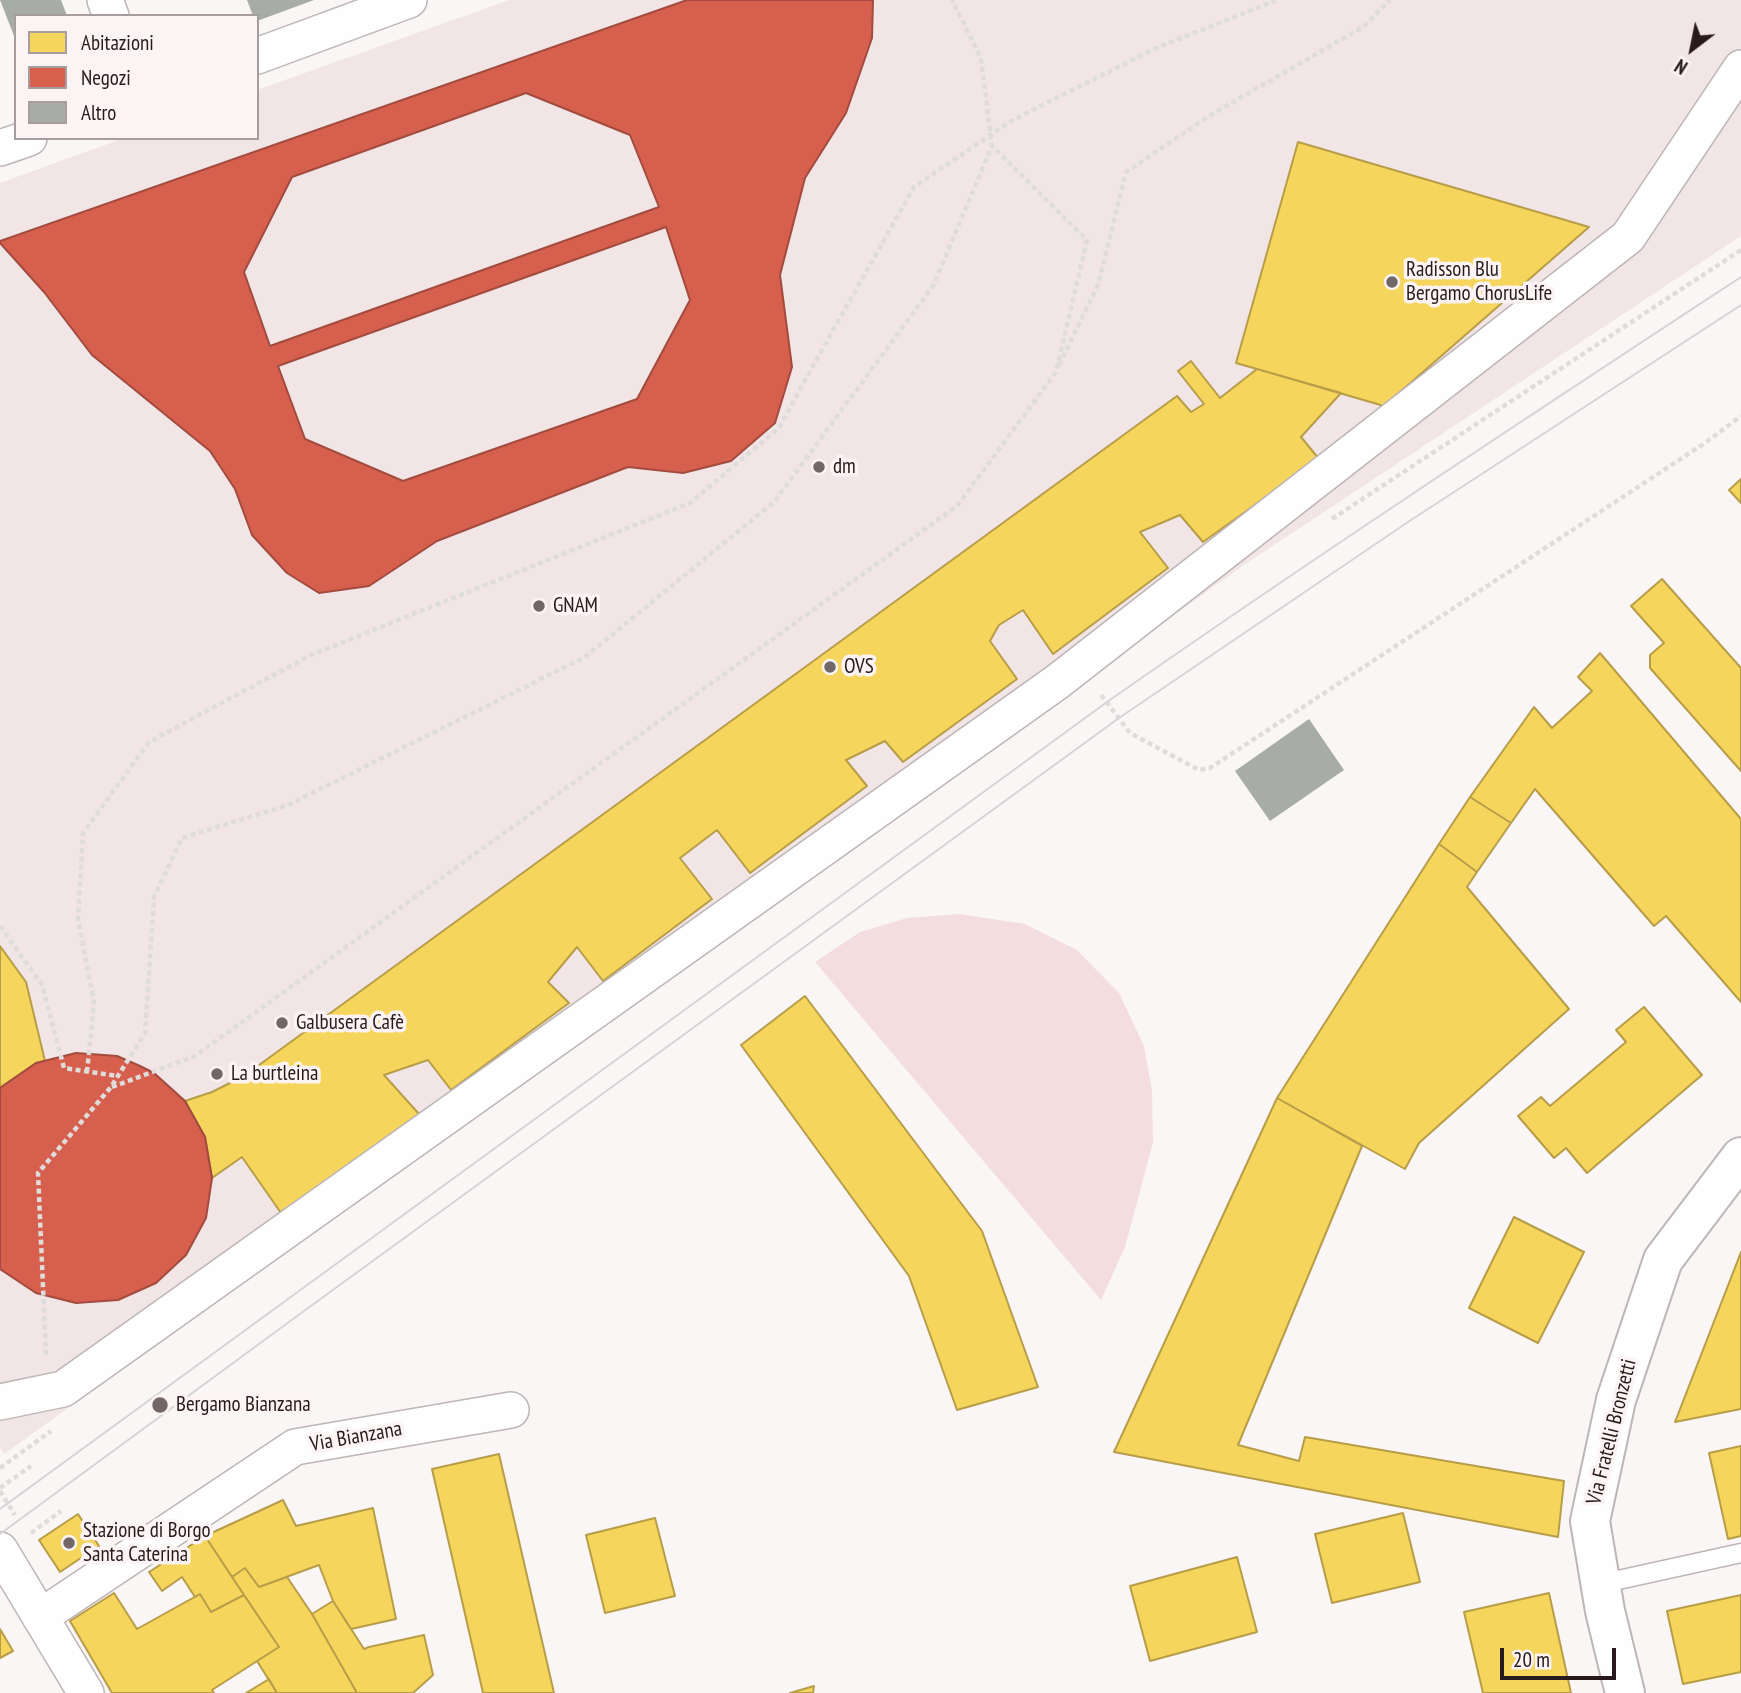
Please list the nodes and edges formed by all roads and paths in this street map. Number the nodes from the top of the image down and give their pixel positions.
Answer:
1 (409, 0) edge
2 (952, 0) edge
3 (1277, 0) edge
4 (1390, 0) edge
5 (259, 55) edge
6 (1741, 68) edge
7 (23, 140) edge
8 (992, 146) junction
9 (0, 148) edge
10 (1056, 372) junction
11 (1741, 416) edge
12 (1099, 692) dead end
13 (0, 926) edge
14 (87, 1072) junction
15 (118, 1076) junction
16 (111, 1087) junction
17 (1741, 1157) edge
18 (48, 1392) junction
19 (0, 1402) edge
20 (511, 1410) dead end
21 (31, 1466) dead end
22 (0, 1488) edge
23 (61, 1511) dead end
24 (38, 1528) dead end
25 (0, 1550) edge
26 (1741, 1553) edge
27 (1600, 1584) junction
28 (40, 1617) junction
29 (86, 1693) edge
30 (1625, 1693) edge

1 - 5 street
2 - 8 path
3 - 14 path
4 - 10 path
6 - 18 street
7 - 9 street
8 - 10 path
8 - 15 path
10 - 16 path
11 - 12 path
13 - 14 path
14 - 15 path
15 - 16 path
16 - 18 path
17 - 27 street, Via Fratelli Bronzetti
18 - 19 street
20 - 28 street, Via Bianzana
21 - 22 path
23 - 24 path
25 - 28 street
26 - 27 lane
27 - 30 street, Via Fratelli Bronzetti
28 - 29 street

